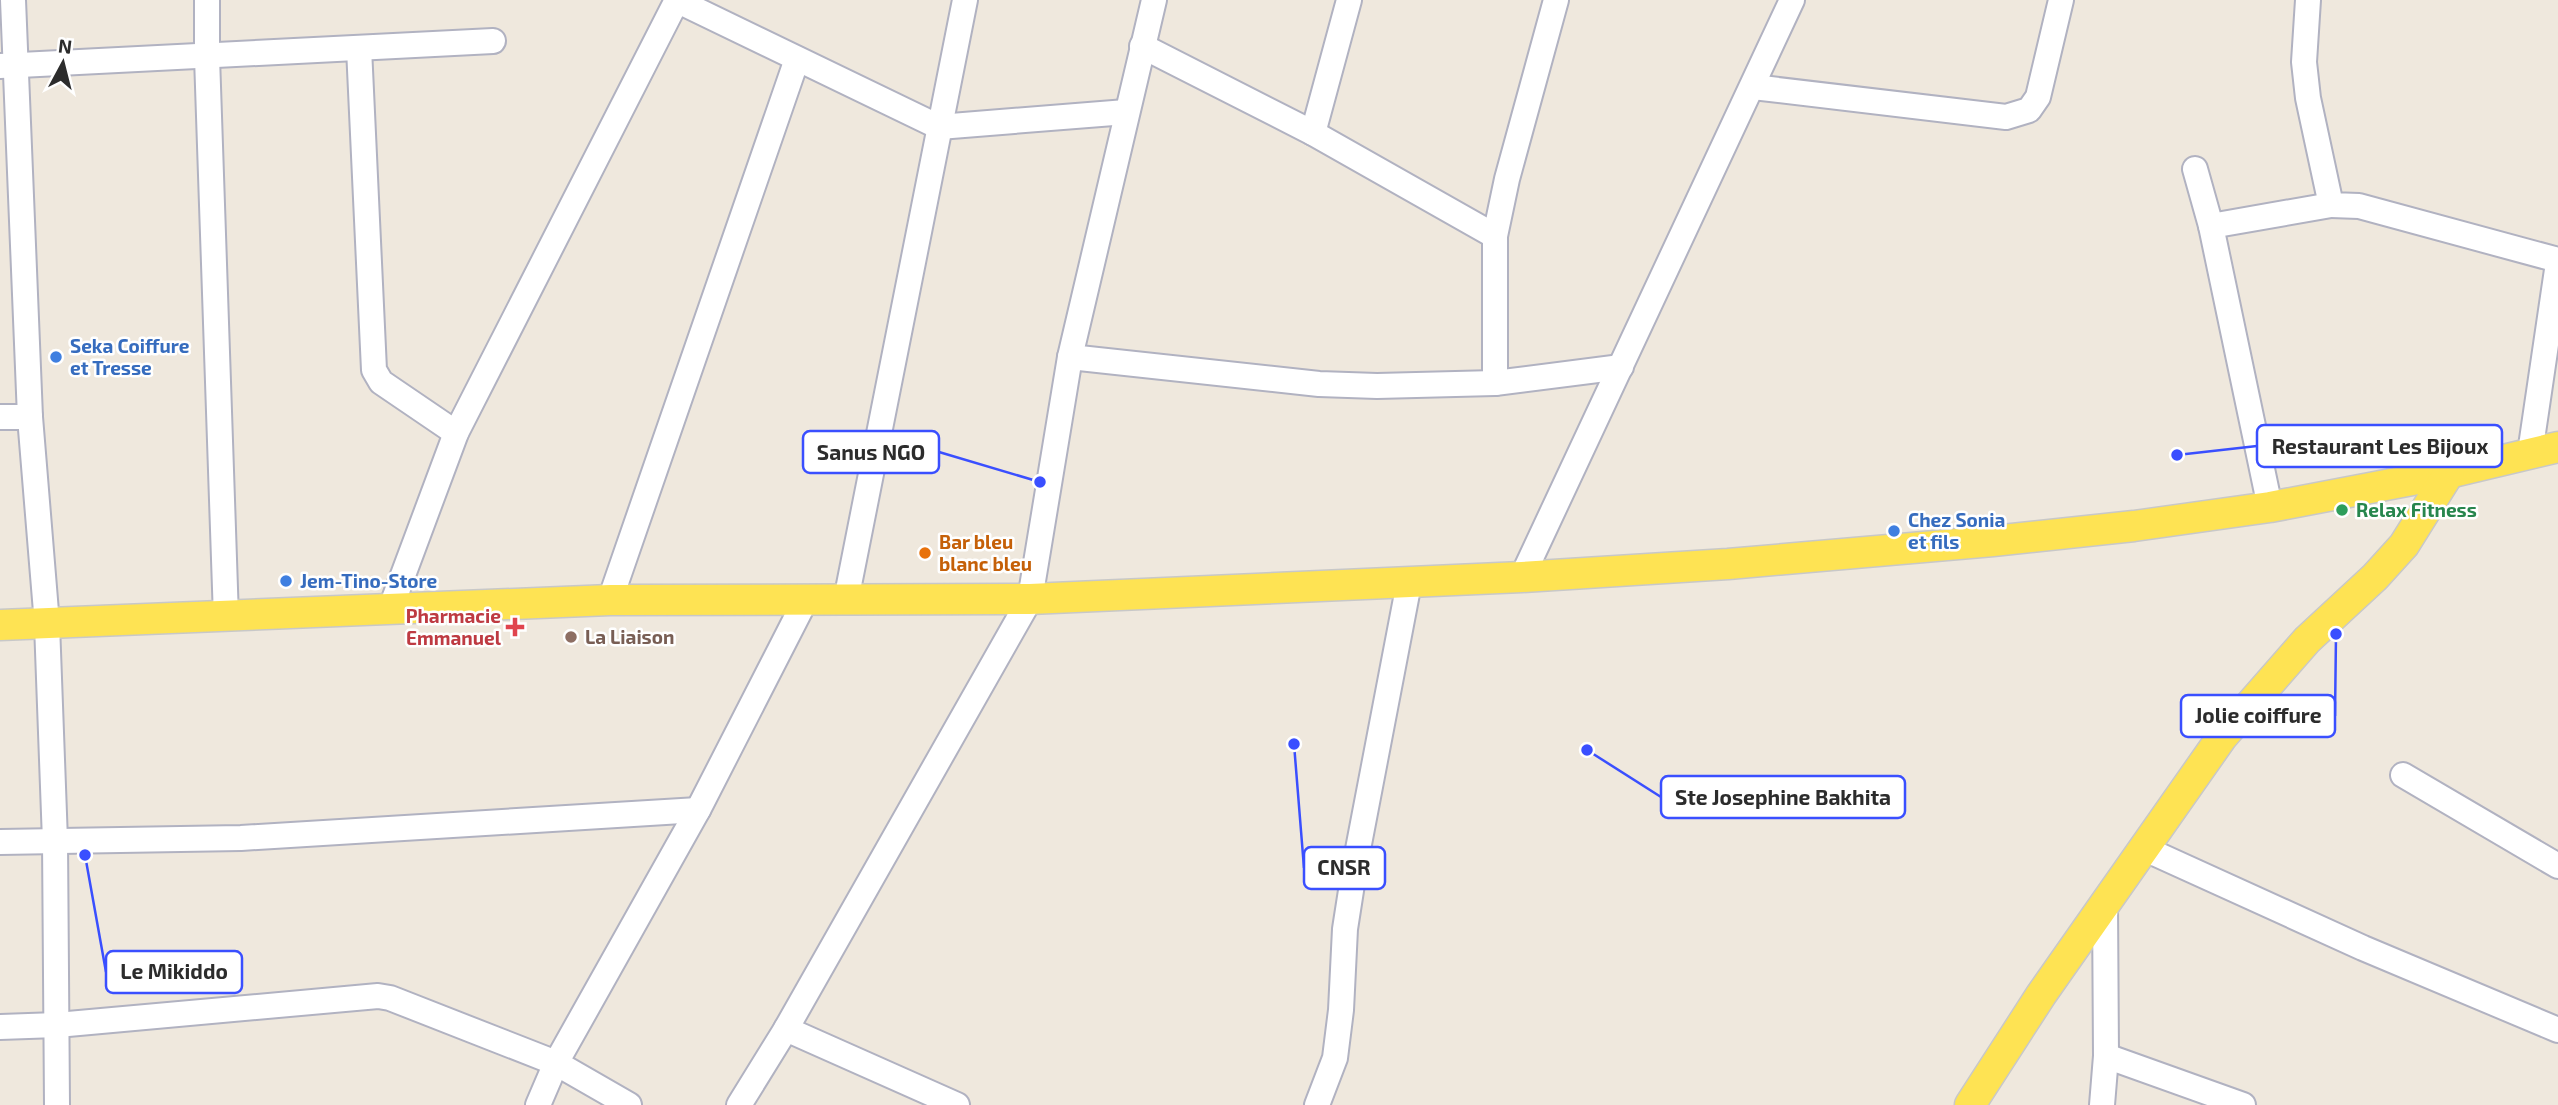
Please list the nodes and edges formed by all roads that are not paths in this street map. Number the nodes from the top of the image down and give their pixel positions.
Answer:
1 (13, 0) edge
2 (207, 0) edge
3 (677, 0) edge
4 (965, 0) edge
5 (1154, 0) edge
6 (1349, 0) edge
7 (1556, 0) edge
8 (1792, 0) edge
9 (2061, 0) edge
10 (2308, 0) edge
11 (492, 41) dead end
12 (1142, 46) junction
13 (359, 48) junction
14 (206, 57) junction
15 (797, 59) junction
16 (7, 66) edge
17 (1753, 87) junction
18 (1126, 112) junction
19 (939, 127) junction
20 (1314, 132) junction
21 (2195, 169) dead end
22 (2331, 205) junction
23 (2211, 226) junction
24 (11, 234) edge
25 (1495, 236) junction
26 (2558, 262) edge
27 (1070, 357) junction
28 (1621, 367) junction
29 (1495, 383) junction
30 (0, 417) edge
31 (30, 417) junction
32 (456, 433) junction
33 (2544, 450) edge
34 (2449, 473) junction
35 (2270, 507) junction
36 (1522, 577) junction
37 (1409, 583) junction
38 (1030, 599) junction
39 (610, 600) junction
40 (846, 600) junction
41 (805, 601) junction
42 (390, 610) junction
43 (226, 618) junction
44 (47, 624) junction
45 (0, 625) edge
46 (2403, 775) dead end
47 (698, 810) junction
48 (55, 841) junction
49 (0, 842) edge
50 (2143, 848) junction
51 (2558, 866) edge
52 (2105, 902) junction
53 (57, 1025) junction
54 (0, 1027) edge
55 (786, 1029) junction
56 (2558, 1030) edge
57 (2106, 1056) junction
58 (556, 1063) junction
59 (57, 1105) edge
60 (538, 1105) edge
61 (629, 1105) edge
62 (739, 1105) edge
63 (957, 1105) edge
64 (1317, 1105) edge
65 (1970, 1105) edge
66 (2102, 1105) edge
67 (2243, 1105) edge

1 - 16 street
2 - 14 street
3 - 15 street
3 - 32 street
4 - 19 street
5 - 12 street
6 - 20 street
7 - 25 street
8 - 17 street
9 - 17 street
10 - 22 street
11 - 13 street
12 - 18 street
12 - 20 street
13 - 14 street
13 - 32 street
14 - 16 street
14 - 43 street
15 - 19 street
15 - 39 street
16 - 24 street
17 - 28 street
18 - 19 street
18 - 27 street
19 - 40 street
20 - 25 street
21 - 23 street
22 - 23 street
22 - 26 street
23 - 35 street
24 - 31 street
25 - 29 street
26 - 33 street
27 - 29 street
27 - 38 street
28 - 29 street
28 - 36 street
30 - 31 street
31 - 44 street
32 - 42 street
33 - 34 main road
34 - 35 main road
34 - 50 main road
35 - 36 main road
36 - 37 main road
37 - 38 main road
37 - 64 street
38 - 40 main road
38 - 55 street
39 - 41 main road
39 - 42 main road
40 - 41 main road
41 - 47 street
42 - 43 main road
43 - 44 main road
44 - 45 main road
44 - 48 street
46 - 51 street
47 - 48 street
47 - 58 street
48 - 49 street
48 - 53 street
50 - 52 main road
50 - 56 street
52 - 57 street
52 - 65 main road
53 - 54 street
53 - 58 street
53 - 59 street
55 - 62 street
55 - 63 street
57 - 66 street
57 - 67 street
58 - 60 street
58 - 61 street

